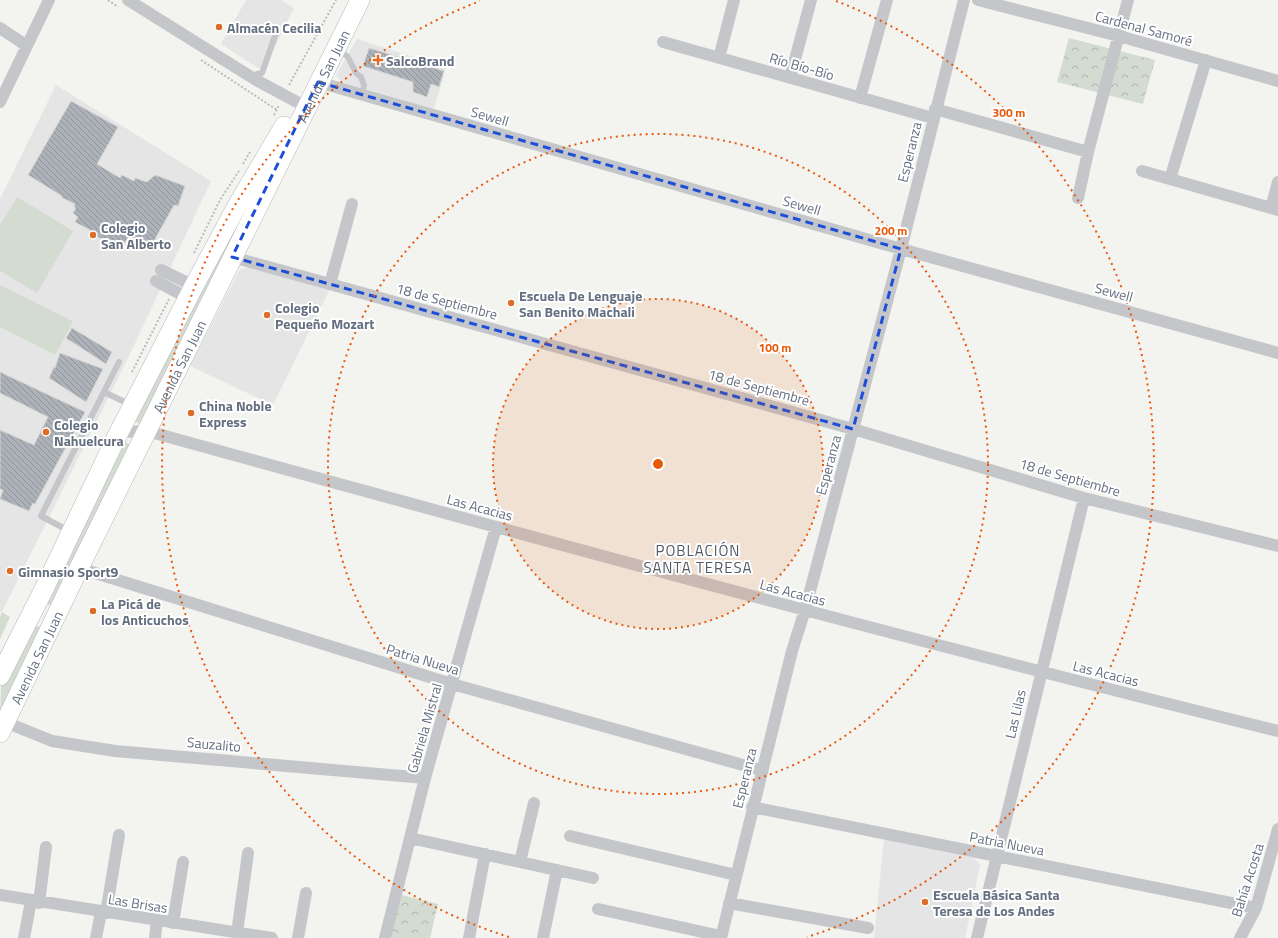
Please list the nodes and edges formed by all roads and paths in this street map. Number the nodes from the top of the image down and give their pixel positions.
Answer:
1 (49, 0) edge
2 (128, 0) edge
3 (347, 0) edge
4 (360, 0) edge
5 (734, 0) edge
6 (811, 0) edge
7 (887, 0) edge
8 (964, 0) edge
9 (978, 0) edge
10 (1128, 0) edge
11 (0, 28) edge
12 (277, 30) dead end
13 (1119, 36) junction
14 (663, 42) dead end
15 (27, 46) junction
16 (336, 48) junction
17 (719, 58) junction
18 (1206, 60) junction
19 (790, 78) junction
20 (256, 80) junction
21 (1278, 81) edge
22 (318, 82) junction
23 (362, 95) junction
24 (860, 98) junction
25 (0, 102) edge
26 (297, 102) junction
27 (934, 114) junction
28 (1088, 152) junction
29 (1142, 171) dead end
30 (1170, 179) junction
31 (1278, 182) edge
32 (1078, 198) dead end
33 (352, 204) dead end
34 (246, 209) junction
35 (1274, 209) edge
36 (901, 249) junction
37 (232, 257) junction
38 (158, 275) dead end
39 (330, 284) junction
40 (191, 292) junction
41 (1278, 353) edge
42 (119, 362) dead end
43 (104, 392) junction
44 (134, 406) junction
45 (853, 429) junction
46 (147, 431) junction
47 (117, 436) junction
48 (1084, 498) junction
49 (496, 527) junction
50 (71, 532) junction
51 (1278, 546) edge
52 (79, 568) junction
53 (41, 596) junction
54 (65, 597) junction
55 (804, 610) junction
56 (1040, 673) junction
57 (0, 676) edge
58 (452, 684) junction
59 (3, 728) edge
60 (1278, 731) edge
61 (761, 770) junction
62 (425, 778) junction
63 (534, 803) dead end
64 (752, 807) junction
65 (1278, 829) edge
66 (119, 835) dead end
67 (570, 836) dead end
68 (410, 838) junction
69 (46, 846) dead end
70 (248, 852) dead end
71 (485, 854) junction
72 (997, 856) junction
73 (183, 862) dead end
74 (520, 862) junction
75 (557, 870) junction
76 (736, 876) junction
77 (1272, 876) edge
78 (593, 878) dead end
79 (306, 893) dead end
80 (0, 895) edge
81 (35, 902) junction
82 (730, 903) junction
83 (598, 908) dead end
84 (1256, 908) junction
85 (104, 912) junction
86 (157, 920) junction
87 (174, 923) junction
88 (868, 928) dead end
89 (231, 934) edge
90 (721, 937) edge
91 (24, 938) edge
92 (96, 938) edge
93 (155, 938) edge
94 (272, 938) edge
95 (298, 938) edge
96 (385, 938) edge
97 (468, 938) edge
98 (543, 938) edge
99 (977, 938) edge
100 (1240, 938) edge

1 - 15 street
2 - 20 street
3 - 26 main road, Avenida San Juan
4 - 16 main road, Avenida San Juan
5 - 17 street
6 - 19 street
7 - 24 street
8 - 27 street, Esperanza
9 - 13 street, Cardenal Samoré
10 - 13 street
11 - 15 street
12 - 20 lane
13 - 18 street, Cardenal Samoré
13 - 28 street
14 - 17 street, Río Bío-Bío
15 - 25 street
16 - 22 main road, Avenida San Juan
16 - 23 lane
17 - 19 street, Río Bío-Bío
18 - 21 street, Cardenal Samoré
18 - 30 street
19 - 24 street, Río Bío-Bío
20 - 26 street
22 - 23 street, Sewell
22 - 34 main road, Avenida San Juan
23 - 36 street, Sewell
24 - 27 street, Río Bío-Bío
26 - 34 main road, Avenida San Juan
27 - 28 street, Río Bío-Bío
27 - 36 street, Esperanza
28 - 32 street
29 - 30 street
30 - 35 street
31 - 35 street
33 - 39 street
34 - 37 main road, Avenida San Juan
34 - 40 main road, Avenida San Juan
36 - 41 street, Sewell
36 - 45 street, Esperanza
37 - 39 street, 18 de Septiembre
37 - 46 main road, Avenida San Juan
38 - 40 street
39 - 45 street, 18 de Septiembre
40 - 44 main road, Avenida San Juan
42 - 43 lane
43 - 44 lane
43 - 50 lane
44 - 47 main road, Avenida San Juan
45 - 48 street, 18 de Septiembre
45 - 55 street, Esperanza
46 - 47 street, Las Acacias
46 - 49 street, Las Acacias
46 - 52 main road, Avenida San Juan
47 - 50 main road, Avenida San Juan
48 - 51 street, 18 de Septiembre
48 - 56 street, Las Lilas
49 - 55 street, Las Acacias
49 - 58 street, Gabriela Mistral
50 - 53 main road, Avenida San Juan
52 - 54 main road, Avenida San Juan
52 - 58 street, Patria Nueva
53 - 54 main road
53 - 57 main road, Avenida San Juan
54 - 59 main road, Avenida San Juan
55 - 56 street, Las Acacias
55 - 61 street, Esperanza
56 - 60 street, Las Acacias
56 - 72 street, Las Lilas
58 - 61 street, Patria Nueva
58 - 62 street, Gabriela Mistral
59 - 62 street, Sauzalito
61 - 64 street, Esperanza
62 - 68 street, Gabriela Mistral
63 - 74 street
64 - 72 street, Patria Nueva
64 - 76 street, Esperanza
65 - 77 street, Bahía Acosta
66 - 85 street
67 - 76 street
68 - 71 street
68 - 96 street, Gabriela Mistral
69 - 81 street
70 - 89 street
71 - 74 street
71 - 97 street
72 - 84 street, Patria Nueva
72 - 99 street, Las Lilas
73 - 87 street
74 - 75 street
75 - 78 street
75 - 98 street
76 - 82 street, Esperanza
77 - 84 street, Bahía Acosta
79 - 95 street
80 - 81 street, Las Brisas
81 - 85 street, Las Brisas
81 - 91 street
82 - 88 street
82 - 90 street, Esperanza
83 - 90 street
84 - 100 street, Bahía Acosta
85 - 86 street, Las Brisas
85 - 92 street
86 - 87 street, Las Brisas
86 - 93 street
87 - 89 street, Las Brisas
89 - 94 street, Las Brisas

